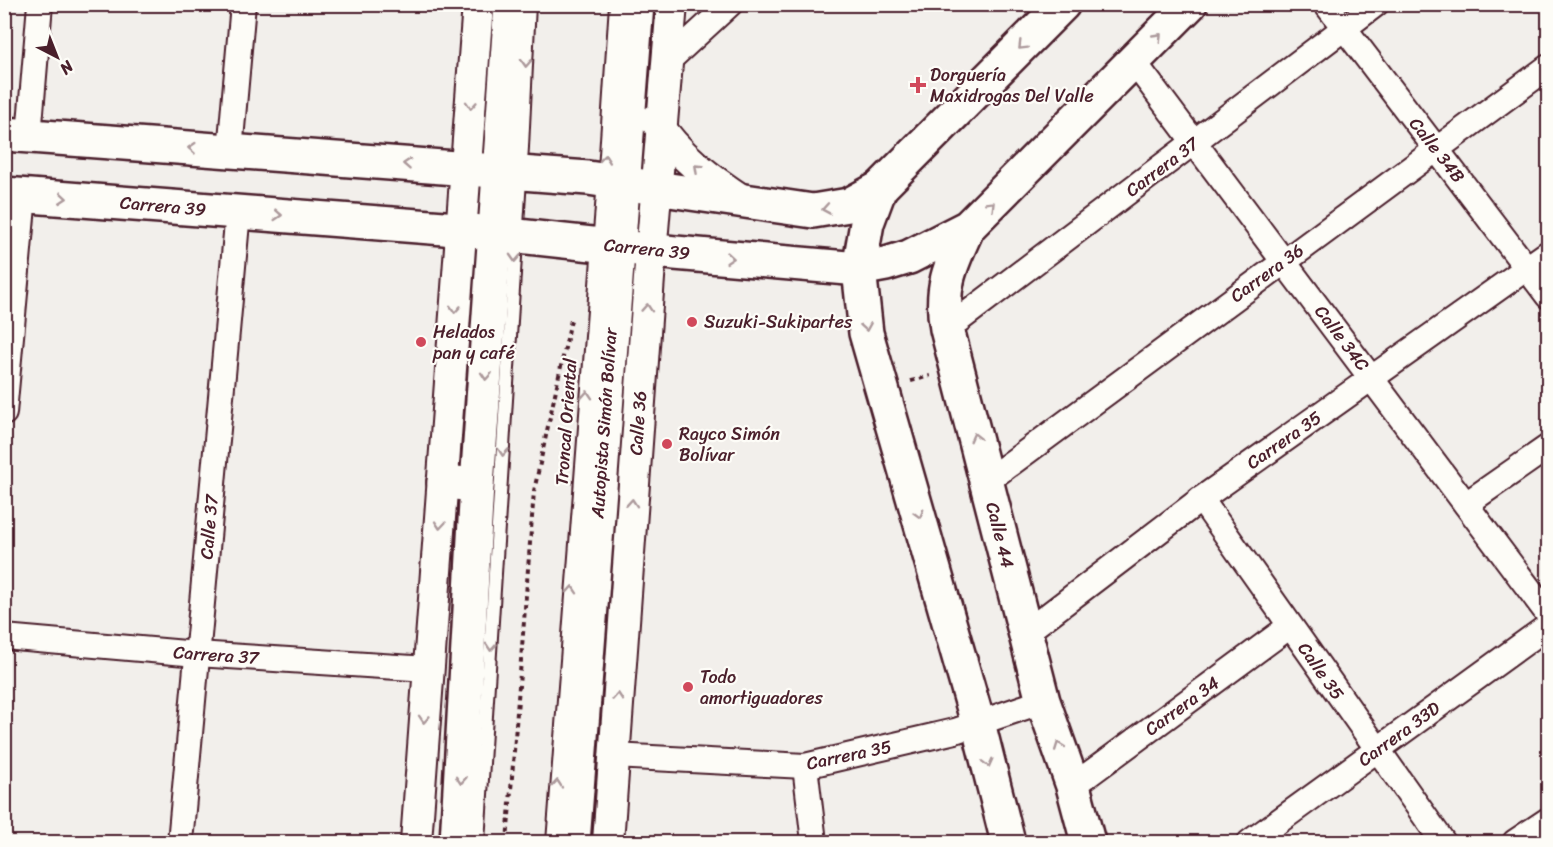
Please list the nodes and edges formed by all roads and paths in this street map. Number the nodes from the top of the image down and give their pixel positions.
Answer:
1 (39, 4) edge
2 (243, 4) edge
3 (478, 4) edge
4 (511, 4) edge
5 (529, 4) edge
6 (616, 4) edge
7 (637, 4) edge
8 (672, 4) edge
9 (730, 4) edge
10 (1063, 4) edge
11 (1326, 4) edge
12 (1376, 4) edge
13 (1189, 5) edge
14 (1344, 29) junction
15 (667, 62) junction
16 (1134, 62) junction
17 (1548, 67) edge
18 (631, 82) junction
19 (660, 129) junction
20 (17, 135) edge
21 (1194, 142) junction
22 (1437, 149) junction
23 (230, 151) junction
24 (465, 168) junction
25 (510, 172) junction
26 (613, 181) junction
27 (656, 187) junction
28 (880, 188) junction
29 (14, 194) edge
30 (745, 202) junction
31 (238, 212) junction
32 (968, 227) junction
33 (461, 230) junction
34 (506, 234) junction
35 (608, 245) junction
36 (651, 250) junction
37 (1548, 253) edge
38 (1284, 261) junction
39 (1528, 268) junction
40 (860, 269) junction
41 (1548, 296) edge
42 (573, 313) dead end
43 (949, 338) junction
44 (877, 369) junction
45 (1372, 378) junction
46 (4, 413) edge
47 (1548, 447) edge
48 (987, 481) junction
49 (444, 482) junction
50 (477, 485) junction
51 (1201, 499) junction
52 (1466, 504) junction
53 (1548, 614) edge
54 (1290, 626) junction
55 (1548, 626) edge
56 (1025, 633) junction
57 (4, 638) edge
58 (197, 654) junction
59 (428, 669) junction
60 (1043, 701) junction
61 (978, 723) junction
62 (1377, 751) junction
63 (614, 756) junction
64 (806, 766) junction
65 (1073, 786) junction
66 (1548, 820) edge
67 (180, 843) edge
68 (416, 843) edge
69 (457, 843) edge
70 (478, 843) edge
71 (507, 843) edge
72 (553, 843) edge
73 (573, 843) edge
74 (608, 843) edge
75 (814, 843) edge
76 (1008, 843) edge
77 (1088, 843) edge
78 (1250, 843) edge
79 (1443, 843) edge
80 (1515, 843) edge

1 - 20 street
2 - 23 street
3 -> 24 street
4 - 25 main road
5 -> 25 lane
26 -> 6 lane
7 - 18 main road, Autopista Simón Bolívar
8 - 15 street, Calle 36
9 - 15 street
10 -> 28 main road
11 - 14 street, Calle 34B
12 - 14 street, Carrera 37
16 -> 13 main road, Carrera 39
14 - 21 street, Carrera 37
14 - 22 street, Calle 34B
15 - 19 street, Calle 36
16 - 21 street, Calle 34C
32 -> 16 main road, Carrera 39
17 - 22 street, Carrera 36
18 - 19 street
18 - 26 main road, Autopista Simón Bolívar
19 - 27 street, Calle 36
30 -> 19 street
23 -> 20 main road
21 - 38 street, Calle 34C
21 - 43 street, Carrera 37
22 - 38 street, Carrera 36
22 - 39 street, Calle 34B
24 -> 23 main road
24 - 25 main road
24 - 33 street
25 - 26 main road
25 - 34 main road
26 - 27 main road
26 - 35 main road, Autopista Simón Bolívar
27 - 30 main road
27 - 36 street, Calle 36
28 -> 30 main road
28 - 40 main road
29 -> 31 main road, Carrera 39
29 - 46 street
31 -> 33 main road, Carrera 39
31 - 58 street, Calle 37
32 - 40 main road, Carrera 39
32 - 43 main road, Calle 44
33 - 34 main road, Carrera 39
33 -> 49 street
34 - 35 main road, Carrera 39
34 -> 50 main road
34 -> 70 lane
35 - 36 main road, Carrera 39
72 -> 35 lane, Troncal Oriental
35 - 73 main road, Autopista Simón Bolívar
36 -> 40 main road, Carrera 39
63 -> 36 street, Calle 36
37 - 39 street, Carrera 35
38 - 45 street, Calle 34C
38 - 48 street, Carrera 36
39 - 41 street, Calle 34B
39 - 45 street, Carrera 35
40 -> 44 main road
42 - 71 path
43 - 44 path
48 -> 43 main road, Calle 44
44 -> 61 main road
45 - 51 street, Carrera 35
45 - 52 street, Calle 34C
47 - 52 street
48 - 56 main road, Calle 44
49 - 50 main road
49 -> 59 street
50 -> 69 main road
51 - 54 street, Calle 35
51 - 56 street, Carrera 35
52 - 53 street, Calle 34C
54 - 62 street, Calle 35
54 - 65 street, Carrera 34
55 - 62 street, Carrera 33D
56 - 60 main road, Calle 44
57 - 58 street, Carrera 37
58 - 59 street, Carrera 37
58 - 67 street, Calle 37
59 -> 68 street
60 - 61 street, Carrera 35
65 -> 60 main road, Calle 44
61 - 64 street, Carrera 35
61 -> 76 main road
62 - 78 street, Carrera 33D
62 - 79 street, Calle 35
63 - 64 street, Carrera 35
63 - 74 street, Calle 36
64 - 75 street
65 - 77 main road, Calle 44
66 - 80 street

